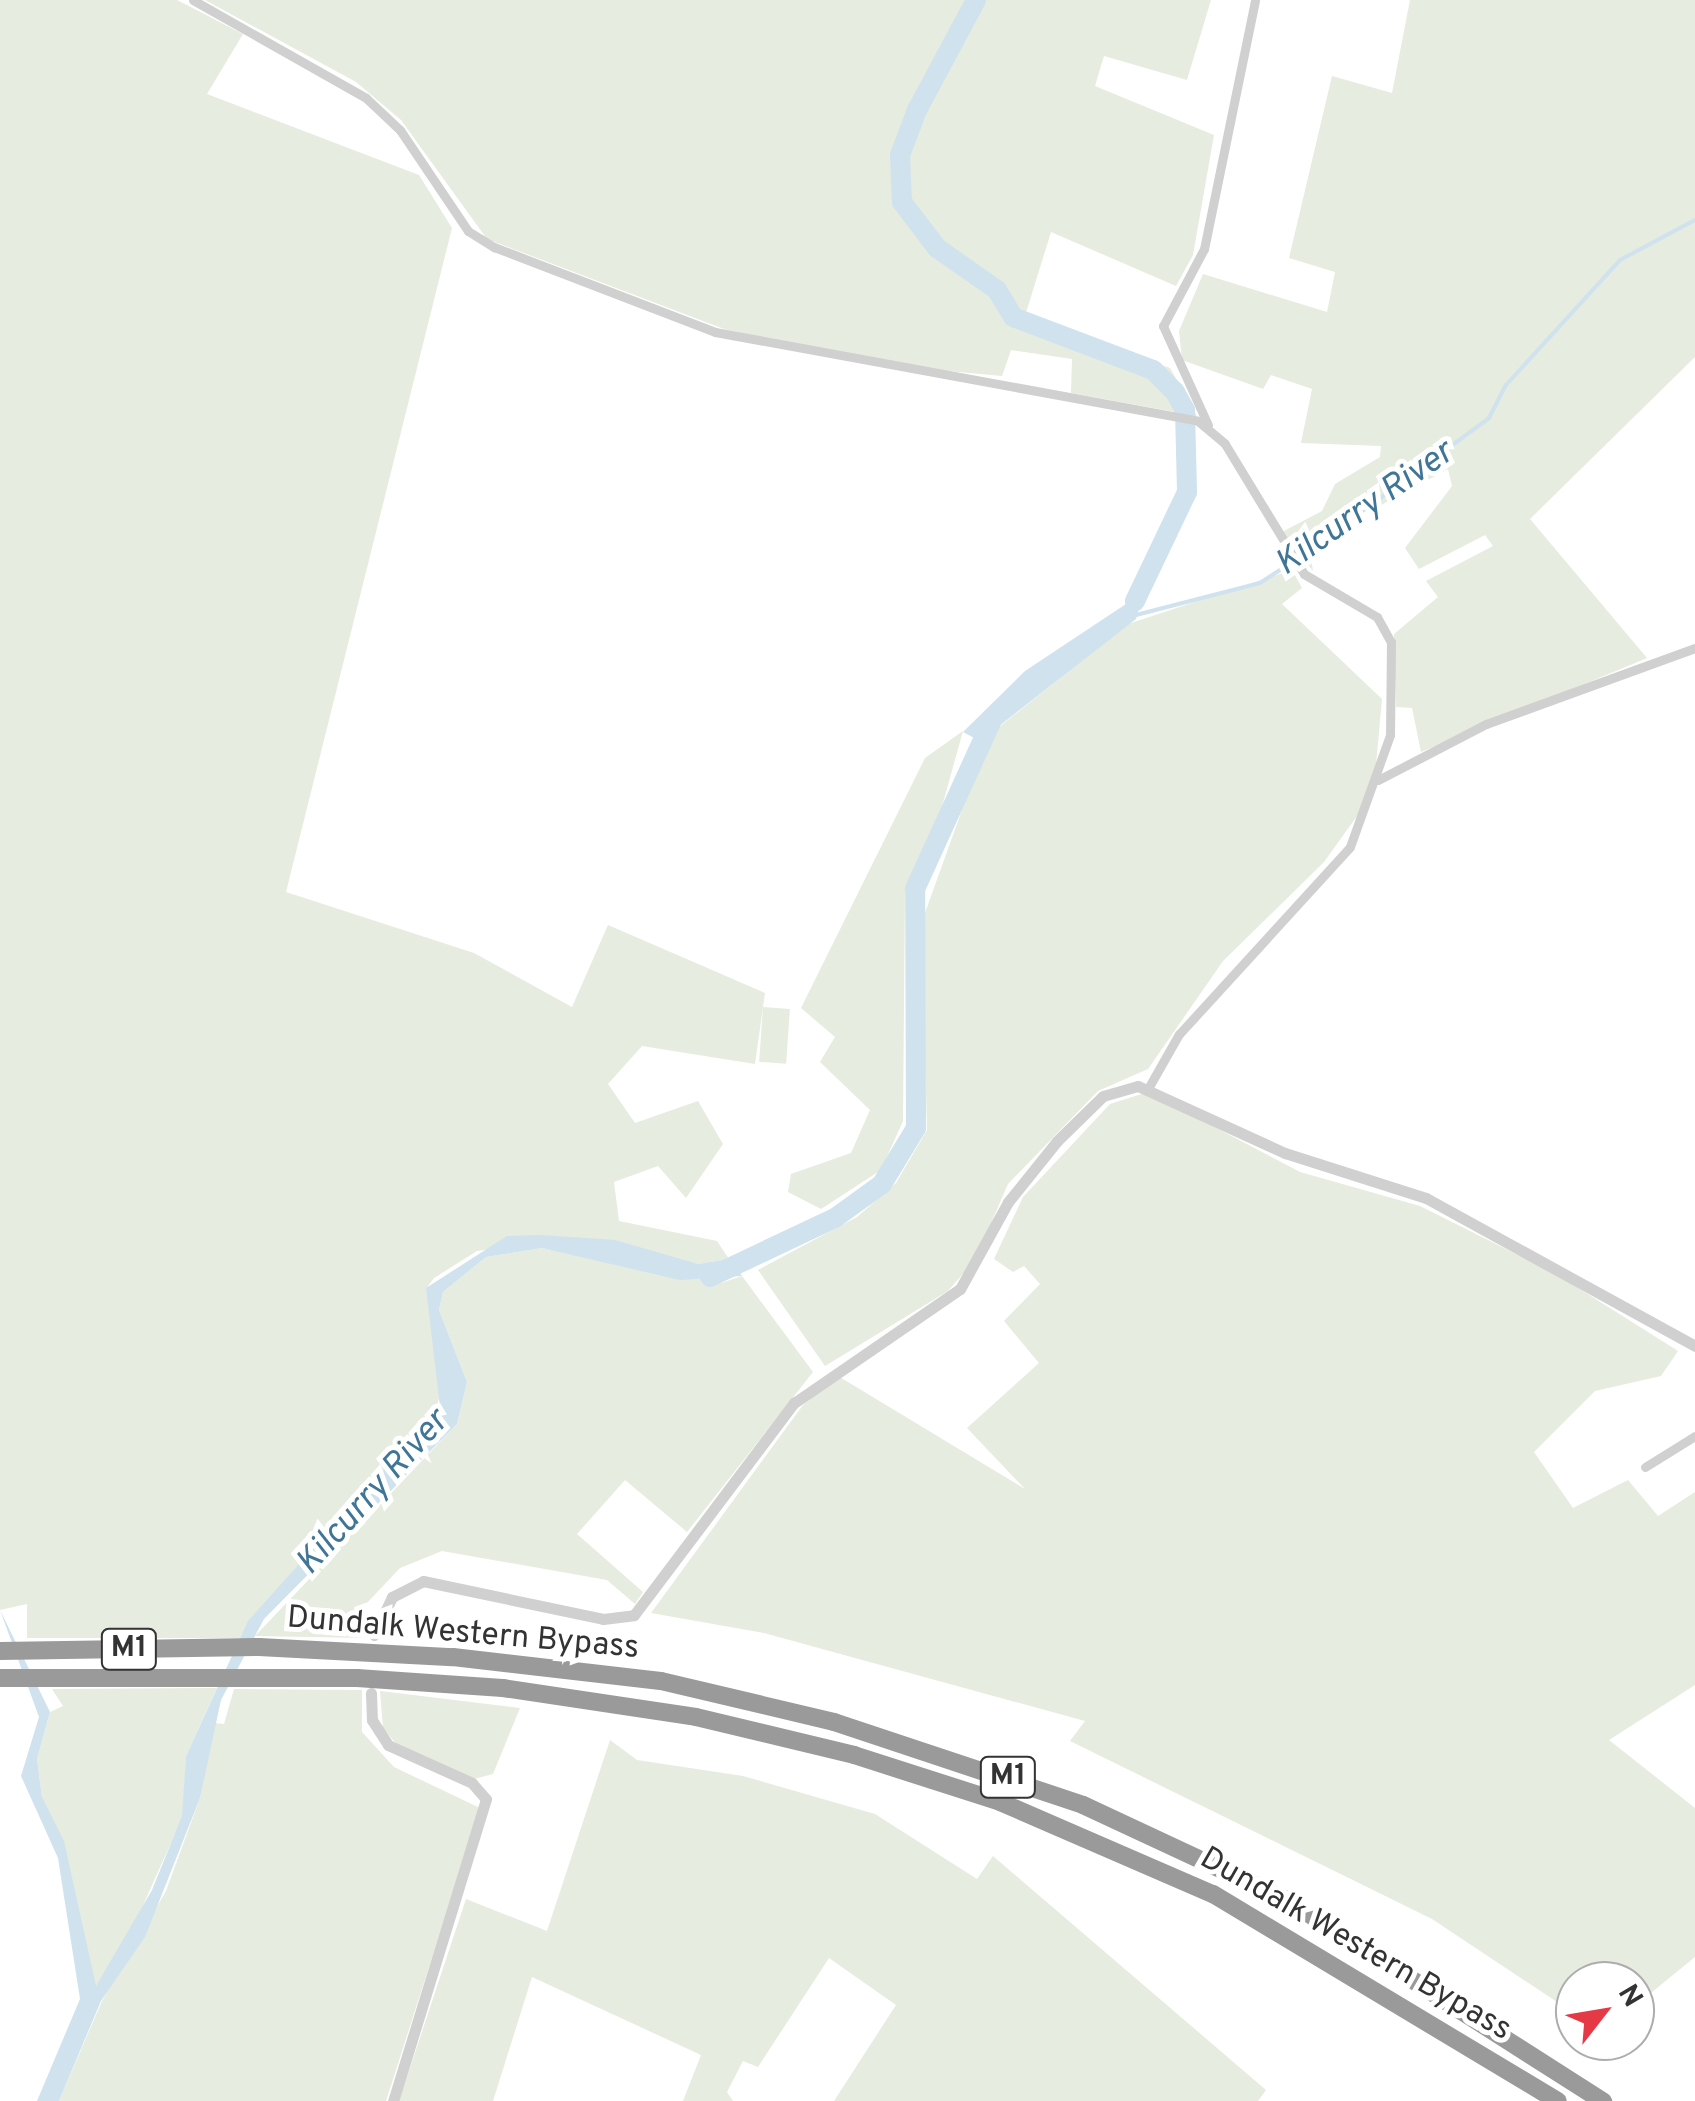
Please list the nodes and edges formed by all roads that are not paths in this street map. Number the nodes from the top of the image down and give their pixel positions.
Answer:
1 (193, 0) edge
2 (1255, 0) edge
3 (1209, 427) junction
4 (1695, 648) edge
5 (1378, 780) junction
6 (1150, 1085) junction
7 (1695, 1346) edge
8 (1695, 1436) edge
9 (1644, 1467) dead end
10 (374, 1634) dead end
11 (0, 1651) edge
12 (3, 1678) edge
13 (371, 1693) dead end
14 (393, 2101) edge
15 (1558, 2101) edge
16 (1603, 2101) edge

1 - 3 street
2 - 3 street
3 - 5 street
4 - 5 street
5 - 6 street
6 - 7 street
6 - 10 street
8 - 9 street
11 - 16 highway, Dundalk Western Bypass / M1
12 - 15 highway, Dundalk Western Bypass / M1
13 - 14 street

